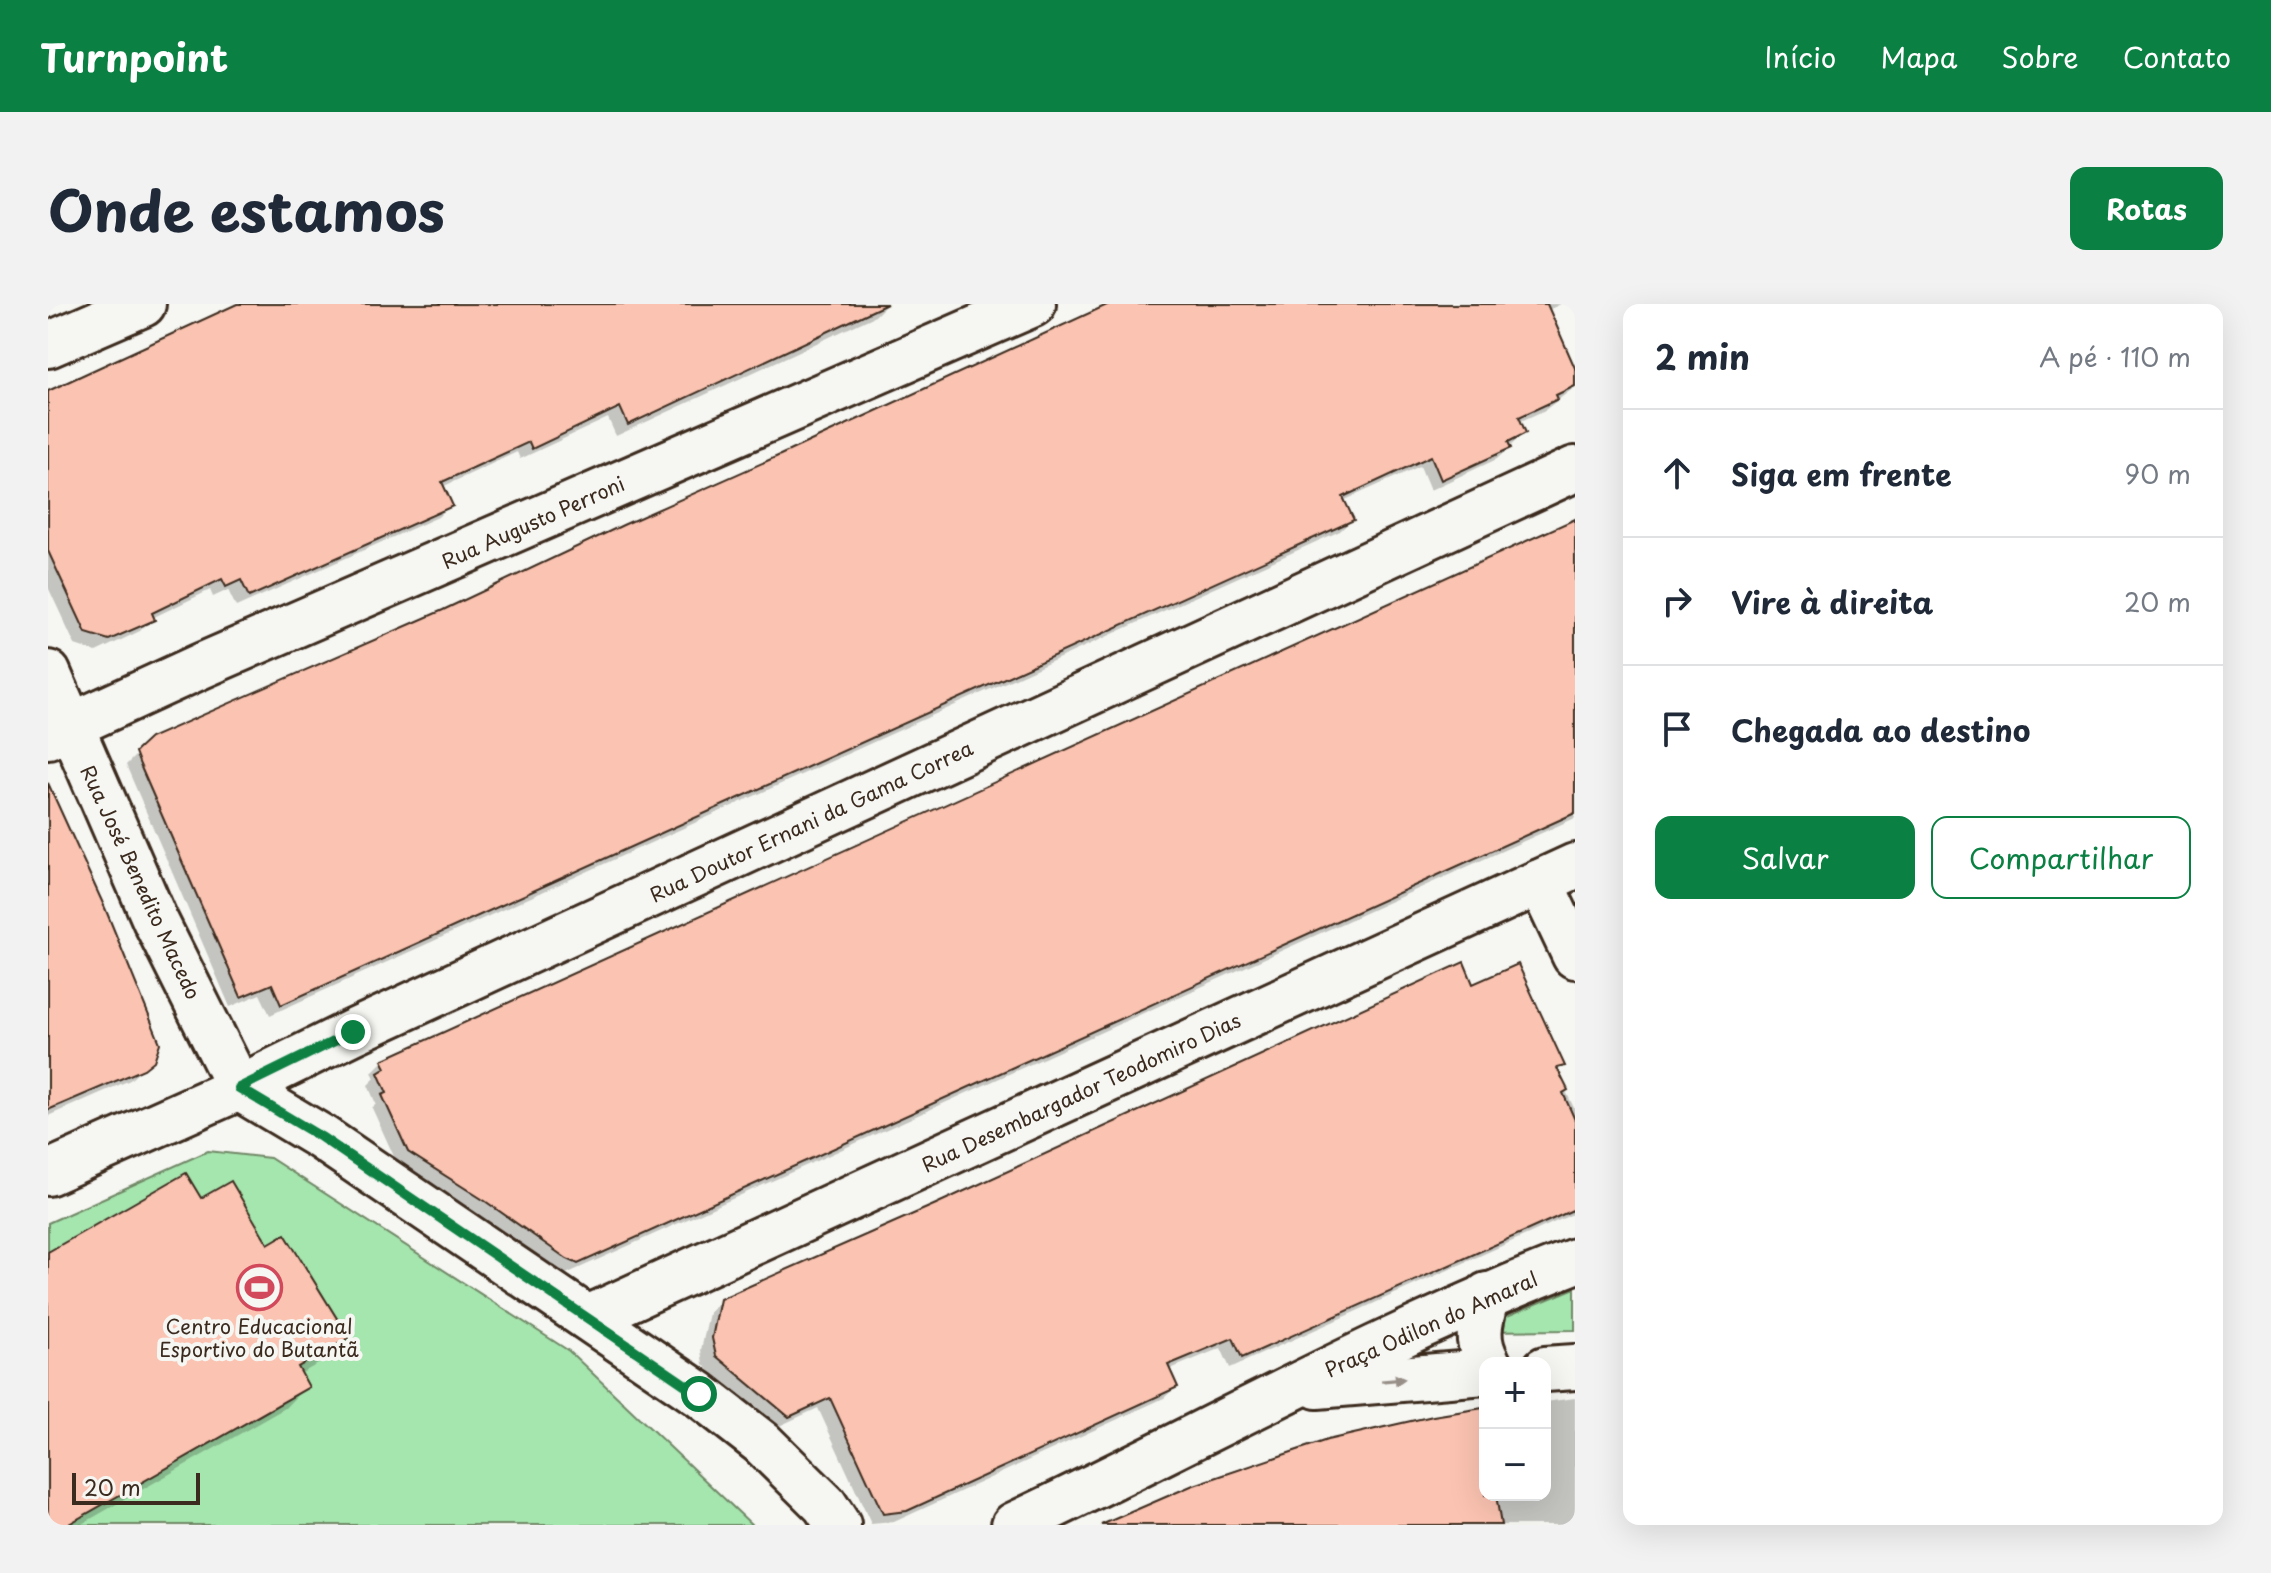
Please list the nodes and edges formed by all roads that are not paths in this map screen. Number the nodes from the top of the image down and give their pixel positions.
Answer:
1 (143, 304) edge
2 (1024, 306) edge
3 (48, 345) edge
4 (1575, 469) edge
5 (48, 673) edge
6 (59, 731) edge
7 (1557, 874) edge
8 (1575, 956) edge
9 (239, 1088) junction
10 (48, 1173) edge
11 (1575, 1261) edge
12 (1487, 1295) junction
13 (588, 1318) junction
14 (1485, 1357) edge
15 (1575, 1367) edge
16 (1551, 1369) edge
17 (1479, 1373) edge
18 (1287, 1389) junction
19 (838, 1525) edge
20 (1014, 1525) edge

1 - 3 street
2 - 6 street, Rua Augusto Perroni
4 - 9 street, Rua Doutor Ernani da Gama Correa
5 - 6 street, Rua José Benedito Macedo
6 - 9 street, Rua José Benedito Macedo
7 - 8 street
7 - 13 street, Rua Desembargador Teodomiro Dias
9 - 10 street, Rua Doutor Ernani da Gama Correa
9 - 13 street
11 - 12 street, Praça Odilon do Amaral
12 - 14 street
12 - 18 street, Praça Odilon do Amaral
13 - 19 street
15 - 16 street
18 -> 17 street
18 - 20 street, Praça Odilon do Amaral

